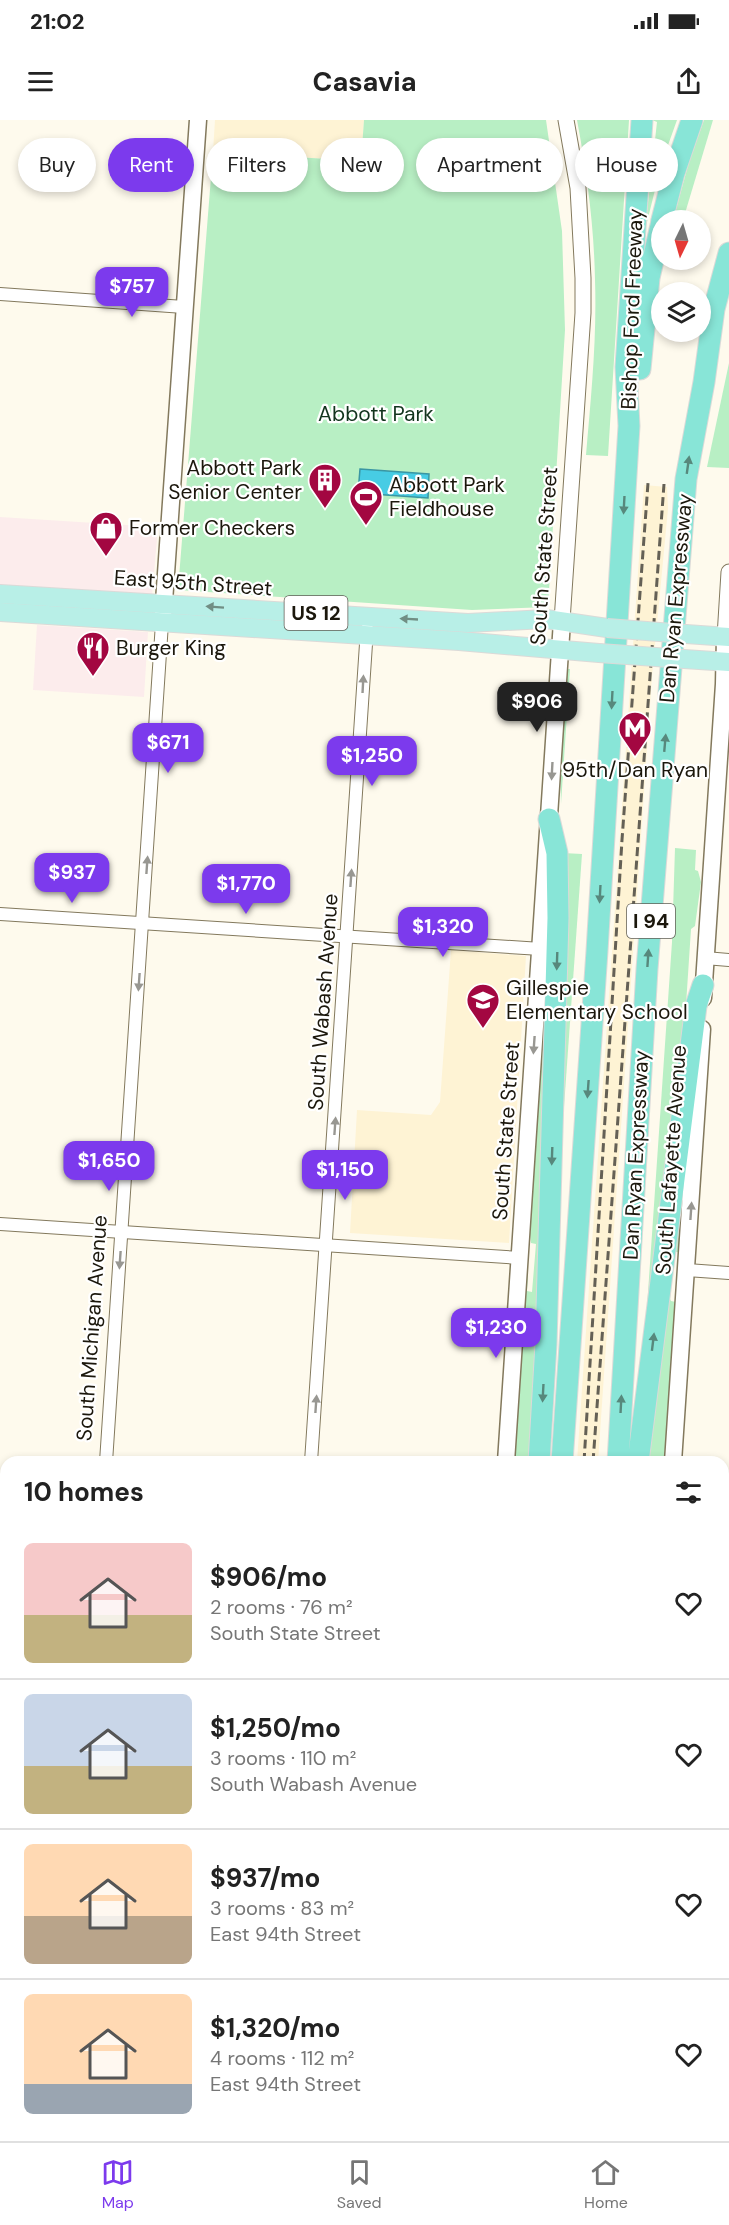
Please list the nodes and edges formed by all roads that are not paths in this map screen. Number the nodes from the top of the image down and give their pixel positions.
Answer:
1 (198, 120) edge
2 (566, 120) edge
3 (642, 120) edge
4 (692, 120) edge
5 (665, 210) edge
6 (729, 252) edge
7 (651, 269) edge
8 (0, 294) edge
9 (184, 307) junction
10 (729, 308) edge
11 (704, 382) junction
12 (629, 426) junction
13 (729, 572) edge
14 (0, 594) edge
15 (164, 604) junction
16 (0, 612) edge
17 (368, 616) junction
18 (562, 621) junction
19 (162, 623) junction
20 (366, 635) junction
21 (727, 637) edge
22 (560, 650) junction
23 (727, 662) edge
24 (549, 819) junction
25 (0, 914) edge
26 (143, 924) junction
27 (348, 937) junction
28 (541, 949) junction
29 (705, 958) junction
30 (729, 960) edge
31 (703, 985) junction
32 (0, 1224) edge
33 (122, 1232) junction
34 (326, 1246) junction
35 (520, 1258) junction
36 (687, 1270) junction
37 (729, 1273) edge
38 (106, 1456) edge
39 (312, 1456) edge
40 (506, 1456) edge
41 (539, 1456) edge
42 (562, 1456) edge
43 (618, 1456) edge
44 (639, 1456) edge
45 (673, 1456) edge

1 - 9 main road, South Michigan Avenue
2 - 18 street, South State Street
3 - 12 highway, Bishop Ford Freeway / I 94
4 - 5 highway
6 - 11 highway, I 94
7 - 12 highway
8 - 9 street
9 - 15 main road, South Michigan Avenue
10 - 11 highway
43 -> 11 highway, Dan Ryan Expressway / I 94
12 -> 42 highway, I 94
13 - 21 street, South Lafayette Avenue
14 - 15 main road, East 95th Street / US 12
17 -> 15 main road, East 95th Street / US 12
15 - 19 main road, South Michigan Avenue
16 - 19 main road, East 95th Street / US 12
18 -> 17 main road, East 95th Street / US 12
17 - 20 street, South Wabash Avenue
18 - 21 main road, US 12, bridge
18 - 22 main road, South State Street
19 - 20 main road, East 95th Street / US 12
26 -> 19 street, South Michigan Avenue
20 - 22 main road, East 95th Street / US 12
27 -> 20 street, South Wabash Avenue
21 - 23 main road, South Lafayette Avenue
22 - 23 main road, US 12, bridge
22 -> 24 main road, South State Street
23 - 29 main road, South Lafayette Avenue
24 - 28 main road, South State Street
24 -> 41 highway
25 - 26 street
26 - 27 street
26 -> 33 street, South Michigan Avenue
27 - 28 street
34 -> 27 street, South Wabash Avenue
28 -> 35 main road, South State Street
29 - 30 street
29 - 31 main road, South Lafayette Avenue
36 -> 31 main road, South Lafayette Avenue
44 -> 31 highway
32 - 33 street
33 - 34 street
33 -> 38 street, South Michigan Avenue
34 - 35 street
39 -> 34 street, South Wabash Avenue
35 - 40 main road, South State Street
36 - 37 street
36 - 45 main road, South Lafayette Avenue

